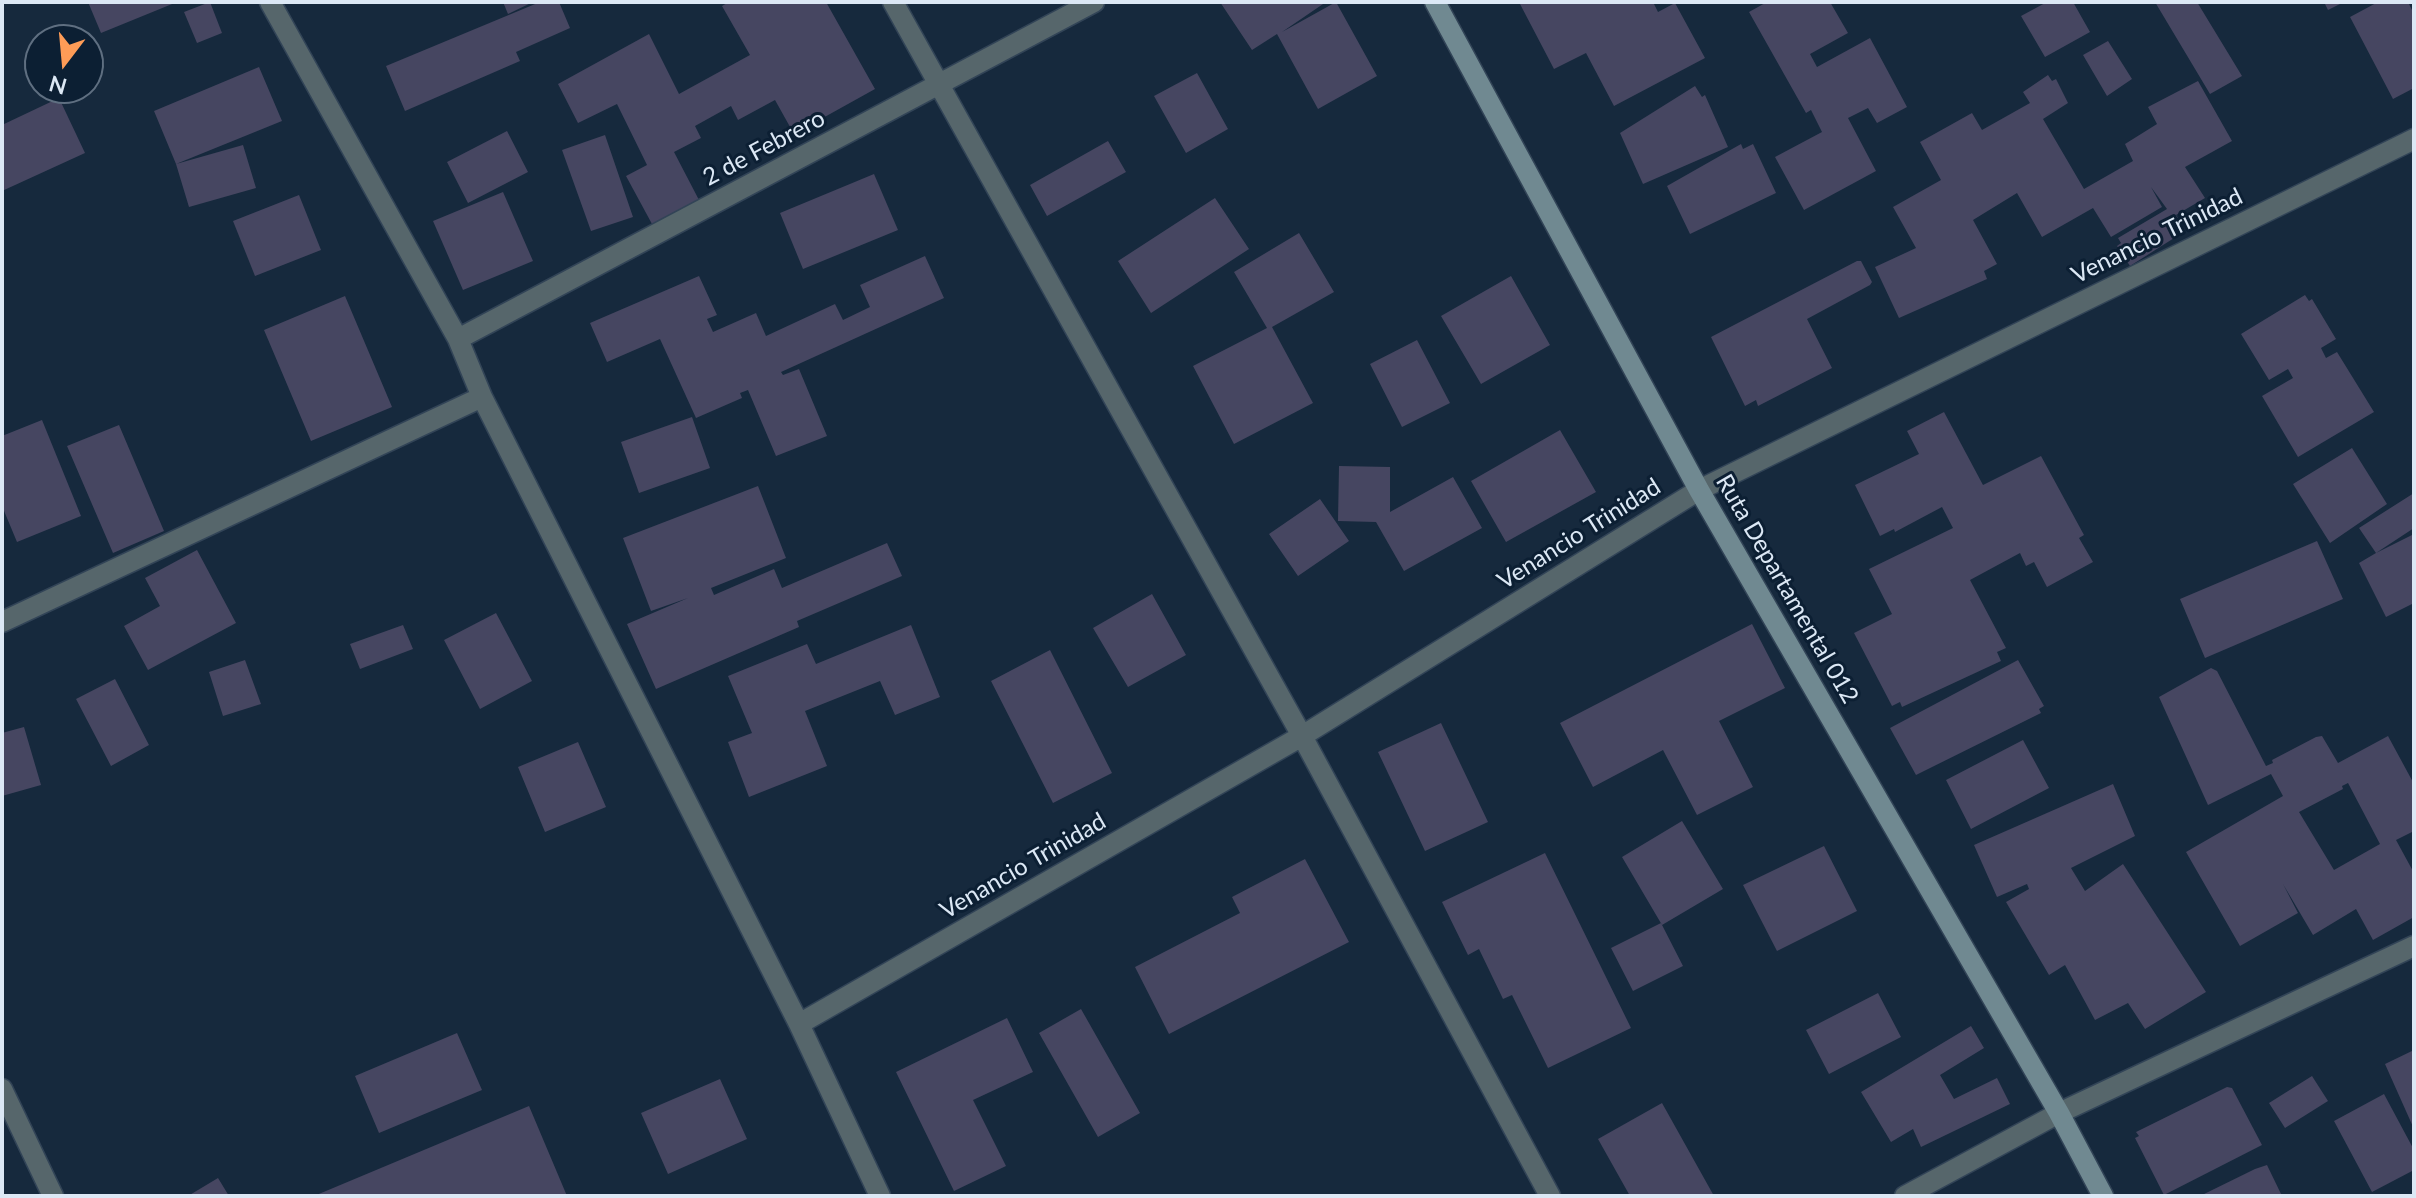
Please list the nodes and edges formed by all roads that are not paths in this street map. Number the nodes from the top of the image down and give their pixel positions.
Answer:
1 (270, 2) edge
2 (893, 2) edge
3 (1094, 2) edge
4 (1435, 2) edge
5 (937, 86) junction
6 (2414, 139) edge
7 (458, 339) junction
8 (482, 397) junction
9 (1699, 490) junction
10 (2, 622) edge
11 (1302, 736) junction
12 (2414, 946) edge
13 (799, 1024) junction
14 (2, 1089) edge
15 (2059, 1113) junction
16 (53, 1196) edge
17 (880, 1196) edge
18 (1550, 1196) edge
19 (1905, 1196) edge
20 (2103, 1196) edge

1 - 7 street
2 - 5 street
3 - 5 street, 2 de Febrero
4 - 9 main road, Ruta Departamental 012
5 - 7 street, 2 de Febrero
5 - 11 street
6 - 9 street, Venancio Trinidad
7 - 8 street
8 - 10 street
8 - 13 street
9 - 11 street, Venancio Trinidad
9 - 15 main road, Ruta Departamental 012
11 - 13 street, Venancio Trinidad
11 - 18 street
12 - 15 street
13 - 17 street
14 - 16 street
15 - 19 street
15 - 20 main road, Ruta Departamental 012

